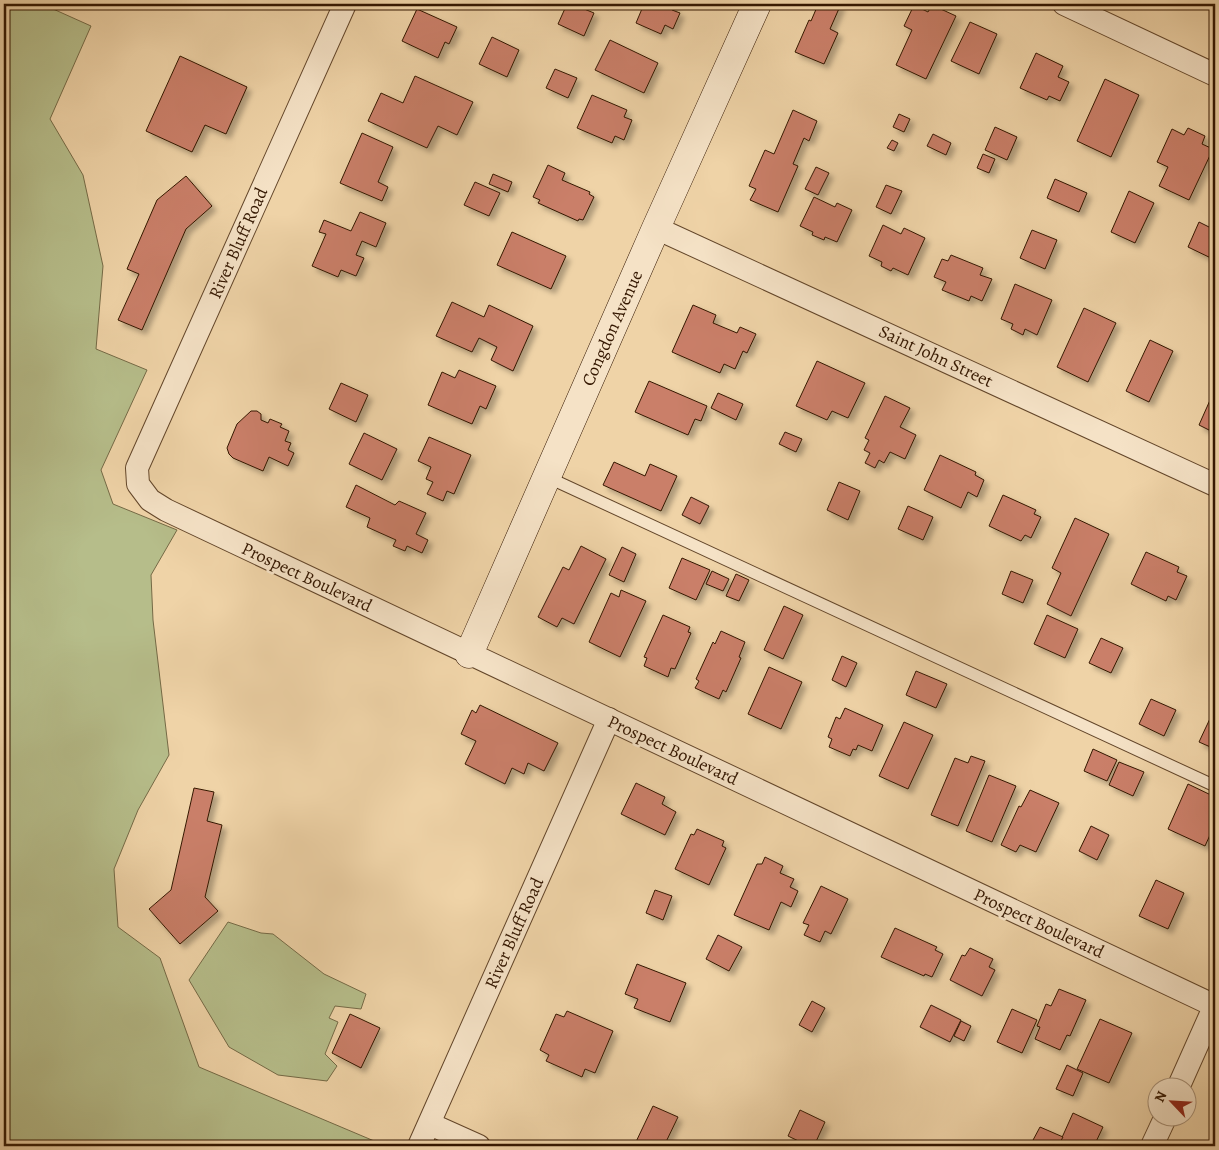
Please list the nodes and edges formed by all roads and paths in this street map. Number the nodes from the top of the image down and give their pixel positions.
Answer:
1 (345, 4) edge
2 (757, 4) edge
3 (1064, 4) edge
4 (1215, 74) edge
5 (656, 228) junction
6 (547, 477) junction
7 (138, 484) joint
8 (1215, 485) edge
9 (469, 654) junction
10 (609, 720) junction
11 (1215, 786) edge
12 (1215, 1006) edge
13 (1183, 1078) edge
14 (430, 1124) junction
15 (1160, 1128) edge
16 (420, 1146) edge
17 (479, 1146) edge
18 (1152, 1146) edge

1 - 7 street, River Bluff Road
2 - 5 street, Congdon Avenue
3 - 4 street
5 - 6 street, Congdon Avenue
5 - 8 street, Saint John Street
6 - 9 street, Congdon Avenue
6 - 11 lane
7 - 9 street, Prospect Boulevard
9 - 10 street, Prospect Boulevard
10 - 12 street, Prospect Boulevard
10 - 14 street, River Bluff Road
12 - 13 street
14 - 16 street, River Bluff Road
14 - 17 street
15 - 18 street

